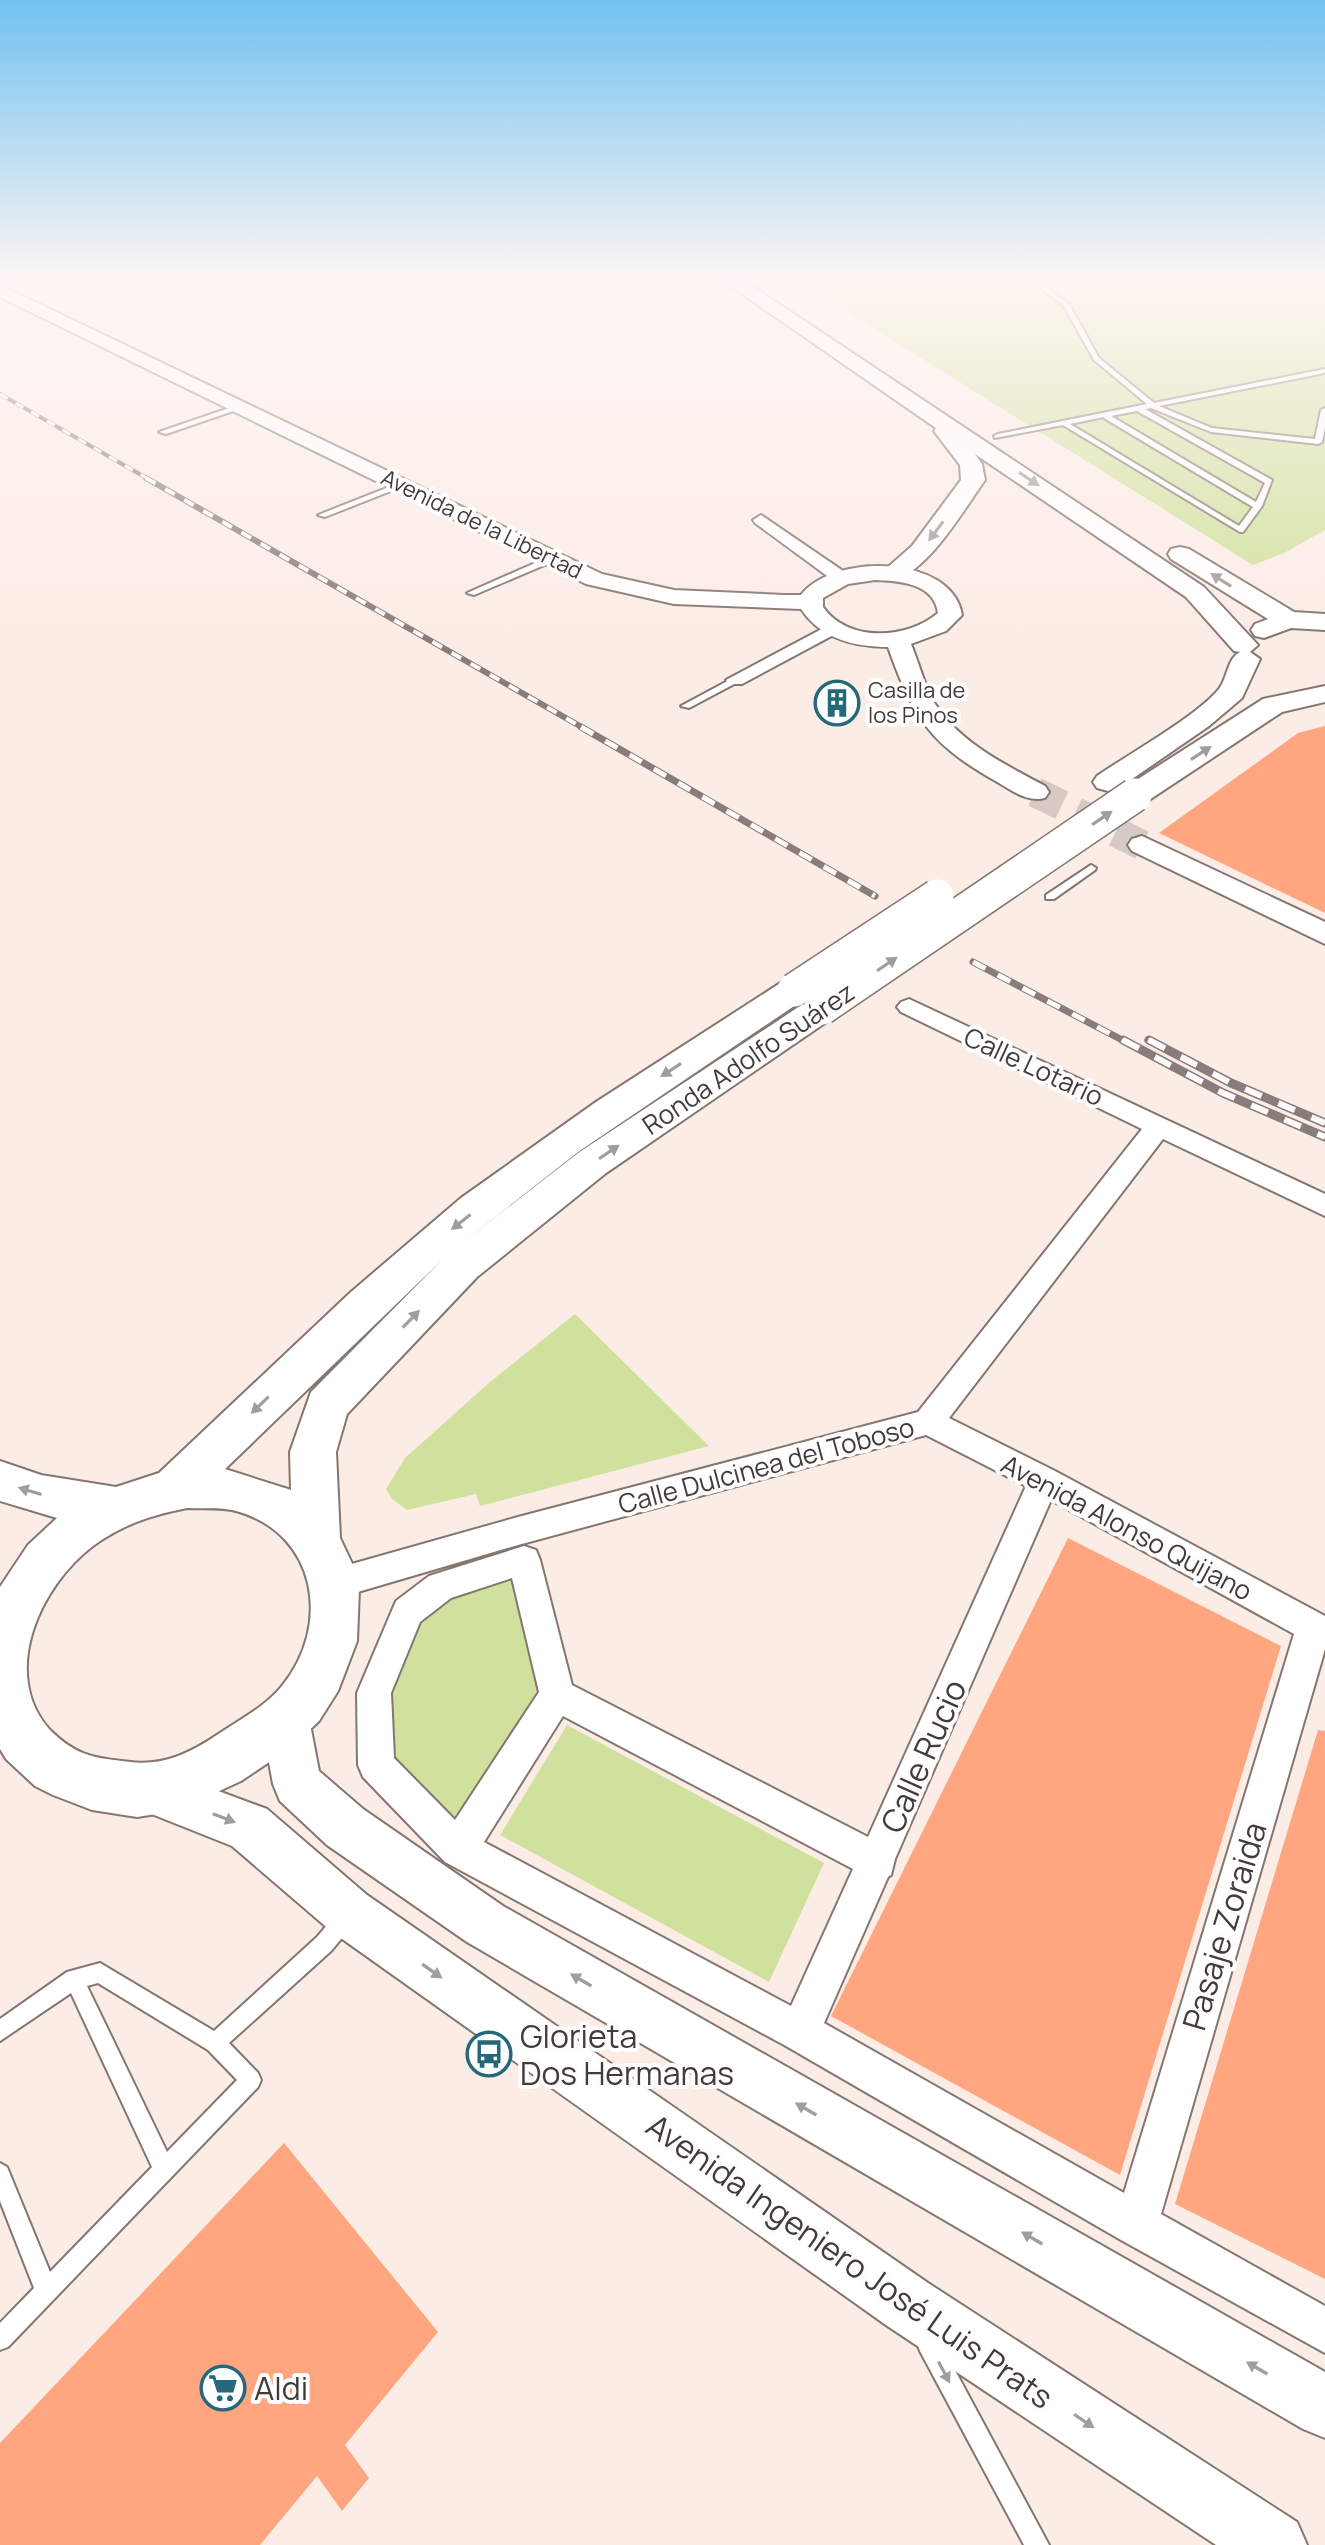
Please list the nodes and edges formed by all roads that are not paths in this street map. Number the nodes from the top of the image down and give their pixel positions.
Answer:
1 (224, 399) edge
2 (906, 399) edge
3 (942, 399) edge
4 (1144, 399) edge
5 (1189, 399) edge
6 (1153, 406) junction
7 (241, 407) junction
8 (1140, 409) junction
9 (1325, 410) edge
10 (1107, 416) junction
11 (937, 420) junction
12 (1064, 423) junction
13 (163, 432) dead end
14 (998, 436) junction
15 (1321, 442) edge
16 (402, 485) junction
17 (1258, 506) junction
18 (322, 515) dead end
19 (1125, 518) dead end
20 (761, 520) dead end
21 (1163, 542) dead end
22 (551, 559) junction
23 (893, 574) junction
24 (840, 577) junction
25 (471, 593) dead end
26 (811, 602) junction
27 (1288, 620) junction
28 (1325, 622) edge
29 (833, 628) junction
30 (897, 639) junction
31 (1245, 652) junction
32 (735, 680) joint
33 (1325, 694) edge
34 (686, 706) dead end
35 (1122, 789) junction
36 (1035, 792) tunnel mouth
37 (1142, 845) tunnel mouth
38 (1091, 868) dead end
39 (1050, 897) dead end
40 (1325, 934) edge
41 (808, 999) junction
42 (909, 1007) dead end
43 (1159, 1126) junction
44 (1325, 1206) edge
45 (928, 1422) junction
46 (1044, 1480) junction
47 (0, 1481) edge
48 (174, 1489) junction
49 (115, 1507) junction
50 (325, 1562) junction
51 (10, 1595) edge
52 (1319, 1630) edge
53 (0, 1672) edge
54 (0, 1682) edge
55 (557, 1695) junction
56 (285, 1719) junction
57 (18, 1761) edge
58 (151, 1790) junction
59 (458, 1849) junction
60 (878, 1862) junction
61 (349, 1913) junction
62 (74, 1979) junction
63 (0, 2031) edge
64 (800, 2032) junction
65 (215, 2043) junction
66 (164, 2170) junction
67 (0, 2174) edge
68 (1136, 2225) junction
69 (47, 2292) junction
70 (907, 2304) junction
71 (1325, 2331) edge
72 (0, 2339) edge
73 (1325, 2407) edge
74 (1037, 2545) edge
75 (1274, 2545) edge

1 - 7 main road, Avenida de la Libertad
2 - 11 main road
3 - 14 main road
4 - 6 lane
5 - 6 lane
6 - 8 lane
6 - 15 lane
7 - 13 lane
7 - 16 main road, Avenida de la Libertad
8 - 10 lane
8 - 17 lane
9 - 15 lane
10 - 12 lane
10 - 17 lane
11 -> 23 main road
11 -> 31 main road
12 - 14 lane
12 - 17 lane
14 - 19 main road
16 - 18 lane
16 - 22 main road, Avenida de la Libertad
20 - 24 street
27 -> 21 main road
22 - 25 lane
22 - 26 main road, Avenida de la Libertad
23 - 24 main road
23 - 30 main road
24 - 26 main road
26 - 29 main road
27 - 28 main road
27 - 31 main road
29 - 30 main road
29 - 32 street
30 - 36 main road
31 - 33 main road
31 - 35 main road, Ronda Adolfo Suárez
32 - 34 lane
35 -> 33 main road, Ronda Adolfo Suárez
35 - 41 main road, Ronda Adolfo Suárez, bridge
37 - 40 main road
38 - 39 lane
41 -> 48 main road, Ronda Adolfo Suárez
50 -> 41 main road, Ronda Adolfo Suárez
42 - 43 street, Calle Lotario
43 - 44 street, Calle Lotario
43 - 45 street, Calle Dulcinea del Toboso
45 - 46 street, Avenida Alonso Quijano
45 - 50 street, Calle Dulcinea del Toboso
46 - 52 street, Avenida Alonso Quijano
46 - 60 street, Calle Rucio
49 -> 47 main road
48 - 49 main road
48 - 50 main road
49 - 51 main road
50 - 56 main road, Ronda Adolfo Suárez
51 - 53 main road
52 - 68 street, Pasaje Zoraida
54 - 57 main road
55 - 59 street
55 - 59 street
55 - 60 street
56 - 58 main road, Ronda Adolfo Suárez
73 -> 56 main road
57 - 58 main road
58 -> 61 main road, Avenida Ingeniero José Luis Prats
59 - 64 street
60 - 64 street, Calle Rucio
61 - 65 lane
61 -> 70 main road, Avenida Ingeniero José Luis Prats
62 - 63 lane
62 - 65 lane
62 - 66 lane
64 - 68 street
65 - 66 lane
66 - 69 lane
67 - 69 lane
68 - 71 street
69 - 72 lane
70 -> 74 lane
70 -> 75 main road, Avenida Ingeniero José Luis Prats

